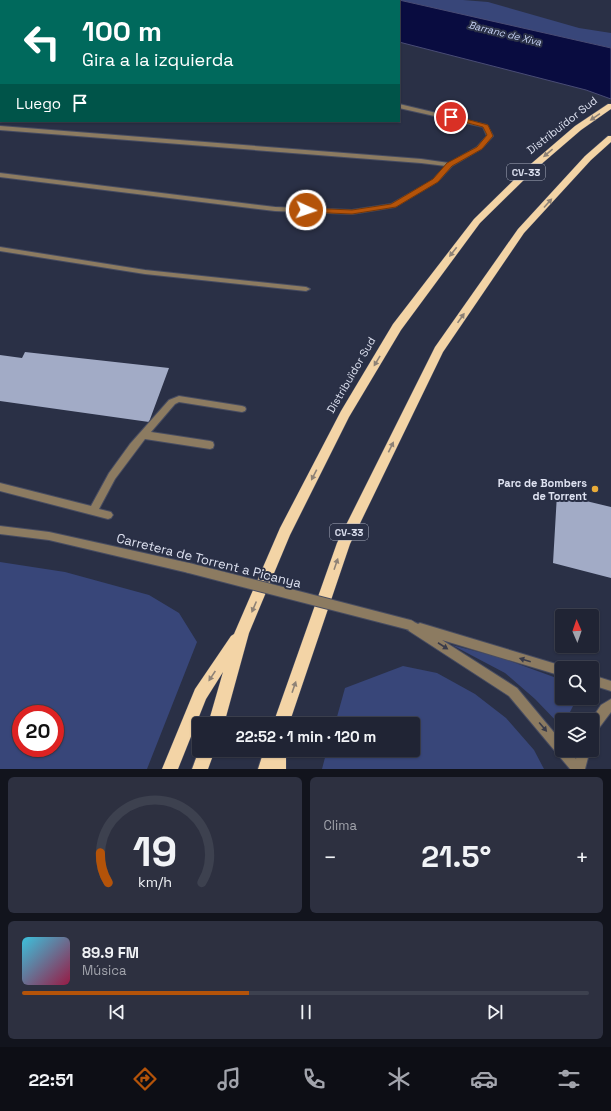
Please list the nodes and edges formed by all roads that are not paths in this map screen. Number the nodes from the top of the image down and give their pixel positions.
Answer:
1 (400, 106) edge
2 (611, 106) edge
3 (0, 128) edge
4 (611, 138) edge
5 (450, 165) junction
6 (0, 175) edge
7 (0, 249) edge
8 (306, 290) dead end
9 (242, 409) dead end
10 (144, 435) junction
11 (210, 445) dead end
12 (0, 487) edge
13 (93, 511) junction
14 (108, 515) dead end
15 (0, 530) edge
16 (410, 625) junction
17 (242, 633) junction
18 (555, 669) edge
19 (599, 682) edge
20 (611, 686) edge
21 (611, 706) edge
22 (218, 717) edge
23 (283, 717) edge
24 (599, 718) edge
25 (204, 757) edge
26 (270, 757) edge
27 (278, 757) edge
28 (582, 757) edge
29 (170, 769) edge
30 (200, 769) edge
31 (266, 769) edge
32 (278, 769) edge
33 (578, 769) edge

1 - 5 street
2 -> 17 highway, Distribuïdor Sud / CV-33
3 - 5 street
23 -> 4 highway, CV-33
5 - 6 street
7 - 8 street
9 - 10 street
10 - 11 street
10 - 13 street
12 - 13 street
13 - 14 street
15 - 16 street, Carretera de Torrent a Picanya, bridge
18 -> 16 street, Carretera de Torrent a Picanya
16 -> 33 street, Carretera de Torrent a Picanya
17 - 22 highway, Distribuïdor Sud / CV-33
17 -> 29 highway
19 - 20 street
21 - 24 street
25 - 30 highway
26 - 31 highway
27 - 32 highway
28 - 33 street

